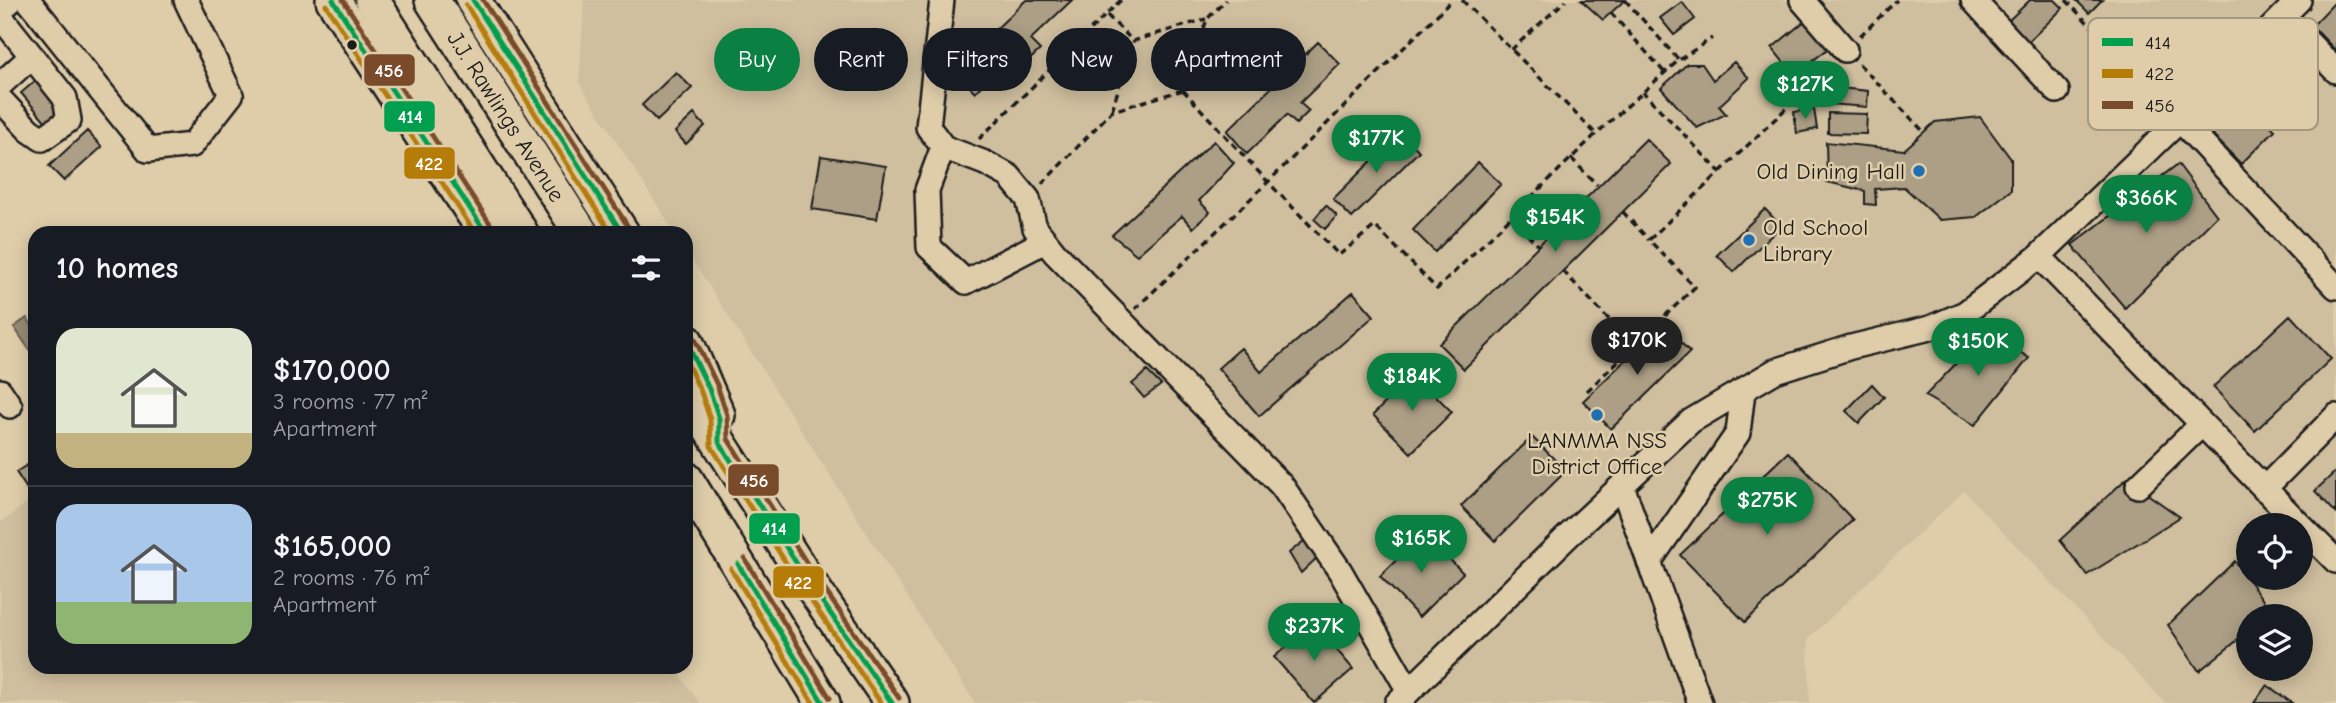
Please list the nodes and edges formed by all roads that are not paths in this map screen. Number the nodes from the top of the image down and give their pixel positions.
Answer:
1 (8, 0) edge
2 (28, 0) edge
3 (186, 0) edge
4 (333, 0) edge
5 (372, 0) edge
6 (432, 0) edge
7 (473, 0) edge
8 (942, 0) edge
9 (1802, 0) edge
10 (1973, 0) edge
11 (0, 7) edge
12 (0, 16) edge
13 (2318, 46) edge
14 (1846, 50) road end
15 (32, 56) junction
16 (2336, 71) edge
17 (0, 85) edge
18 (2057, 92) dead end
19 (0, 99) edge
20 (2170, 130) edge
21 (2189, 130) edge
22 (953, 151) junction
23 (481, 226) edge
24 (517, 226) edge
25 (577, 226) edge
26 (618, 226) edge
27 (1045, 241) junction
28 (2039, 256) junction
29 (2336, 287) edge
30 (693, 356) edge
31 (1743, 391) junction
32 (693, 402) edge
33 (2336, 416) edge
34 (2202, 424) junction
35 (719, 442) junction
36 (1622, 486) junction
37 (2138, 486) dead end
38 (2264, 489) junction
39 (693, 492) edge
40 (2288, 513) edge
41 (2313, 538) edge
42 (2336, 561) edge
43 (1649, 562) junction
44 (1403, 697) edge
45 (824, 703) edge
46 (892, 703) edge
47 (1700, 703) edge

1 - 11 main road
2 - 3 lane
4 - 23 highway
5 - 24 highway
6 - 25 highway, J.J. Rawlings Avenue
7 - 26 highway
8 - 22 lane
9 - 14 lane
10 - 18 lane
12 - 15 lane
13 - 16 lane
15 - 17 lane
15 - 19 lane
20 - 28 lane
21 - 29 lane
22 - 27 lane
22 - 27 lane
27 - 44 lane
28 - 31 lane
28 - 34 lane
30 - 35 highway
31 - 36 lane
31 - 43 lane
32 - 35 highway
33 - 38 lane
34 - 37 lane
34 - 38 lane
35 - 46 highway
36 - 43 lane
36 - 44 lane
38 - 40 lane
39 - 45 highway
41 - 42 lane
43 - 47 lane

